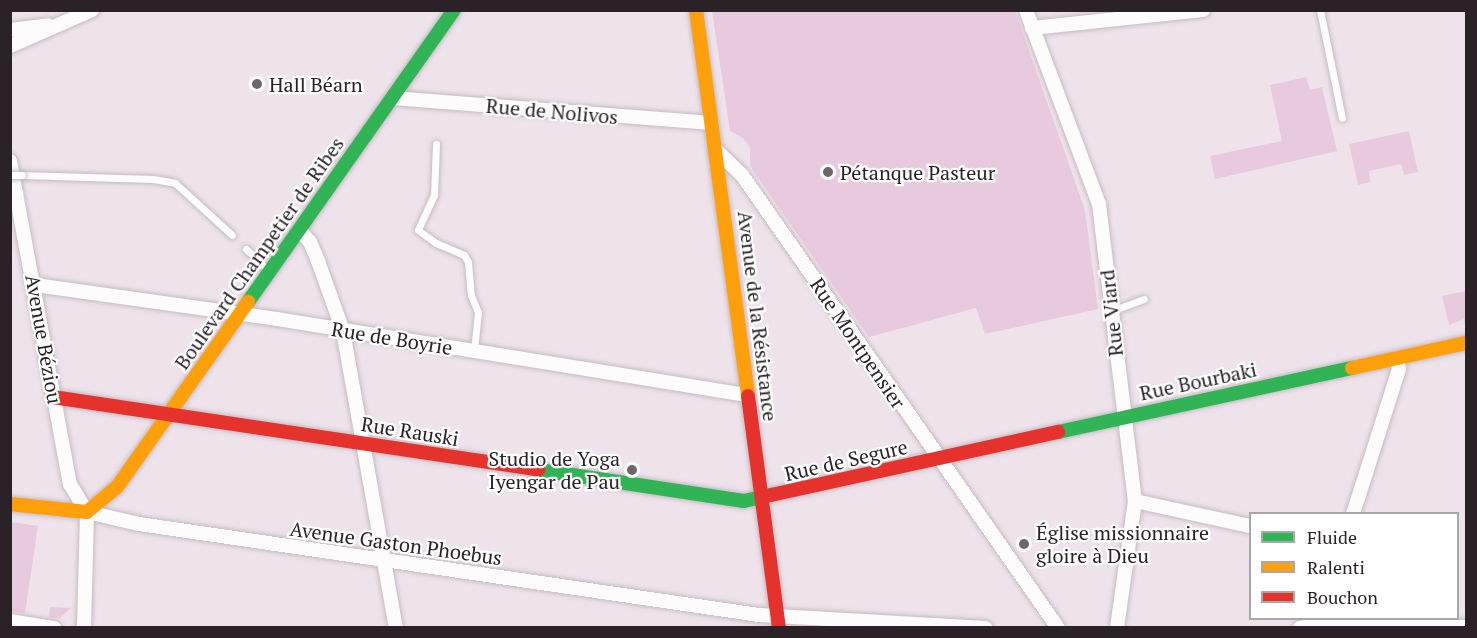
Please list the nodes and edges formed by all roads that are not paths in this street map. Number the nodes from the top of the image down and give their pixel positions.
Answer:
1 (92, 10) edge
2 (454, 10) edge
3 (696, 10) edge
4 (1026, 10) edge
5 (1203, 10) edge
6 (1320, 10) edge
7 (62, 24) junction
8 (1032, 28) junction
9 (10, 30) edge
10 (10, 46) edge
11 (393, 98) junction
12 (1342, 118) dead end
13 (711, 123) junction
14 (436, 144) dead end
15 (716, 150) junction
16 (10, 161) edge
17 (10, 175) edge
18 (299, 230) junction
19 (232, 235) dead end
20 (246, 249) dead end
21 (269, 271) junction
22 (35, 285) junction
23 (1144, 298) dead end
24 (1111, 311) junction
25 (238, 314) junction
26 (343, 331) junction
27 (1467, 343) edge
28 (474, 351) junction
29 (1398, 358) junction
30 (748, 395) junction
31 (53, 397) junction
32 (168, 415) junction
33 (1123, 418) junction
34 (363, 444) junction
35 (938, 459) junction
36 (762, 499) junction
37 (1135, 501) junction
38 (10, 504) edge
39 (87, 512) junction
40 (1353, 512) edge
41 (1249, 526) edge
42 (383, 560) junction
43 (10, 621) edge
44 (778, 621) edge
45 (1319, 621) edge
46 (1051, 625) edge
47 (54, 627) edge
48 (84, 627) edge
49 (396, 627) edge
50 (986, 627) edge
51 (1117, 627) edge
52 (1300, 627) edge
53 (1467, 627) edge

1 - 7 street
2 - 11 street, Boulevard Champetier de Ribes
3 - 13 street, Avenue de la Résistance
4 - 8 street, Rue Viard
5 - 8 street
6 - 12 lane
7 - 9 street
7 - 10 street
8 - 24 street, Rue Viard
11 - 13 street, Rue de Nolivos
11 - 18 street, Boulevard Champetier de Ribes
13 - 15 street, Avenue de la Résistance
14 - 28 lane
15 - 30 street, Avenue de la Résistance
15 - 35 street, Rue Montpensier
16 - 22 street, Avenue Béziou
17 - 19 lane, bridge
18 - 21 street, Boulevard Champetier de Ribes
18 - 26 street
20 - 21 lane
21 - 25 street, Boulevard Champetier de Ribes
22 - 25 street, Rue de Boyrie
22 - 31 street, Avenue Béziou
23 - 24 lane
24 - 33 street, Rue Viard
25 - 26 street, Rue de Boyrie
25 - 32 street, Boulevard Champetier de Ribes
26 - 28 street, Rue de Boyrie
26 - 34 street
27 - 29 street, Rue Bourbaki
28 - 30 street, Rue de Boyrie
29 - 33 street, Rue Bourbaki
29 - 40 street
30 - 36 street, Avenue de la Résistance
31 - 32 street, Rue Rauski
31 - 39 street, Avenue Béziou
32 - 34 street, Rue Rauski
32 - 39 street, Boulevard Champetier de Ribes
33 - 35 street, Rue Bourbaki
33 - 37 street, Rue Viard
34 - 36 street, Rue Rauski
34 - 42 street
35 - 36 street, Rue de Segure
35 - 46 street, Rue Montpensier
36 - 44 street, Avenue de la Résistance
37 - 41 street
37 - 51 street, Rue Viard
38 - 39 street, Avenue Gaston Phoebus
39 - 42 street, Avenue Gaston Phoebus
39 - 48 street
42 - 44 street, Avenue Gaston Phoebus
42 - 49 street
43 - 47 street
44 - 50 street, Avenue Gaston Phoebus
45 - 52 street
45 - 53 street

